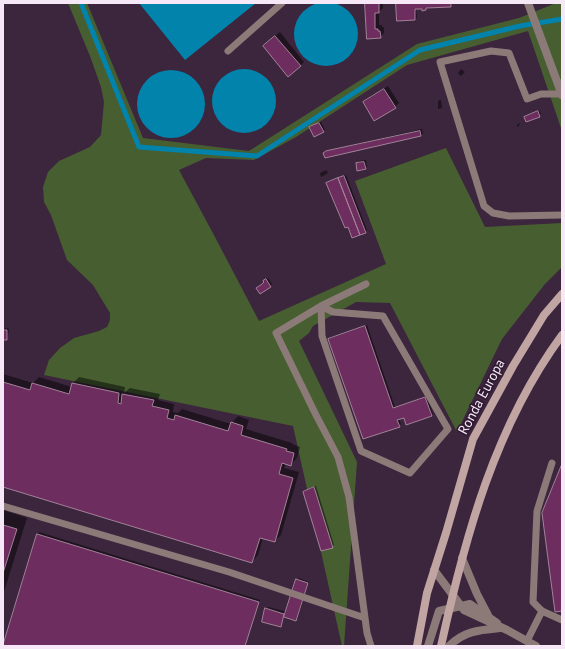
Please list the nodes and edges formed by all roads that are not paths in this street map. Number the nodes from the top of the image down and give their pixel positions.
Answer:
1 (282, 3) edge
2 (528, 3) edge
3 (228, 51) dead end
4 (562, 95) edge
5 (562, 215) edge
6 (366, 284) dead end
7 (562, 294) edge
8 (321, 306) junction
9 (562, 335) edge
10 (552, 463) dead end
11 (3, 506) edge
12 (462, 558) junction
13 (434, 570) junction
14 (452, 594) junction
15 (462, 608) junction
16 (449, 609) junction
17 (542, 611) junction
18 (489, 616) junction
19 (365, 618) junction
20 (562, 620) edge
21 (504, 629) junction
22 (527, 641) junction
23 (371, 646) edge
24 (417, 646) edge
25 (428, 646) edge
26 (441, 646) edge
27 (449, 646) edge
28 (536, 646) edge

1 - 3 lane
2 - 4 street
4 - 5 lane
6 - 8 lane
7 - 13 street, Ronda Europa
8 - 8 lane
8 - 19 lane
9 - 12 street
10 - 17 lane
11 - 19 lane
12 - 14 street
12 - 18 street
13 - 14 street
13 - 24 street, Ronda Europa
14 - 15 street
14 - 16 street
15 - 16 street
15 - 18 street
15 - 21 street
16 - 25 street
16 - 26 street
17 - 20 lane
17 - 22 lane
18 - 21 street
19 - 23 lane
21 - 22 street
21 - 27 street
22 - 28 street

